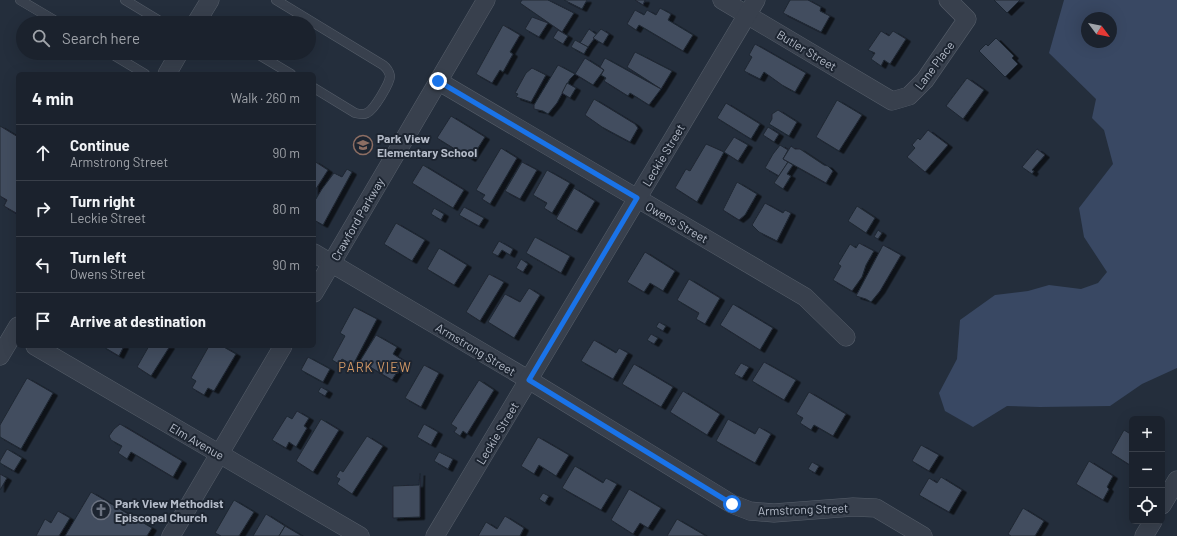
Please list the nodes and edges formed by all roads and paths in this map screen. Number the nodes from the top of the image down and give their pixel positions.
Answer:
1 (20, 0) edge
2 (124, 0) edge
3 (210, 0) edge
4 (276, 0) edge
5 (486, 0) edge
6 (722, 0) edge
7 (948, 0) edge
8 (751, 8) edge
9 (47, 16) edge
10 (151, 16) edge
11 (203, 16) edge
12 (302, 16) edge
13 (316, 24) edge
14 (122, 60) edge
15 (175, 60) edge
16 (268, 60) edge
17 (142, 72) edge
18 (168, 72) edge
19 (288, 72) edge
20 (438, 81) junction
21 (316, 89) edge
22 (892, 101) joint
23 (637, 198) junction
24 (316, 254) edge
25 (331, 263) junction
26 (316, 289) edge
27 (12, 330) edge
28 (846, 337) dead end
29 (38, 348) edge
30 (282, 348) edge
31 (0, 356) edge
32 (529, 380) junction
33 (219, 454) junction
34 (1151, 524) edge
35 (171, 536) edge
36 (360, 536) edge
37 (436, 536) edge
38 (923, 536) edge
39 (1144, 536) edge

1 - 9 lane
2 - 10 lane
3 - 11 street
4 - 12 lane
5 - 20 street, Crawford Parkway
6 - 8 street, Butler Street
7 - 22 street, Lane Place
8 - 22 street, Butler Street
8 - 23 street, Leckie Street
13 - 21 lane
14 - 17 lane
15 - 18 street
16 - 19 lane
20 - 23 street, Owens Street
20 - 25 street, Crawford Parkway
23 - 28 street, Owens Street
23 - 32 street, Leckie Street
24 - 25 street, Armstrong Street
25 - 26 street, Crawford Parkway
25 - 32 street, Armstrong Street
27 - 31 street
29 - 33 street, Elm Avenue
30 - 33 street
32 - 37 street, Leckie Street
32 - 38 street, Armstrong Street
33 - 35 street
33 - 36 street, Elm Avenue
34 - 39 street

